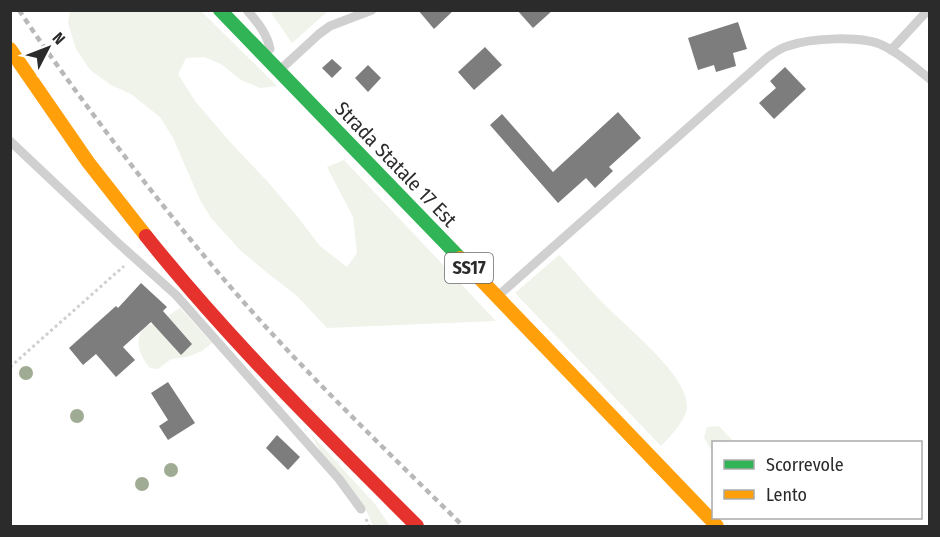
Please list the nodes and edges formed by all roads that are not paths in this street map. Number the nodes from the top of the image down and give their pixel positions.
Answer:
1 (220, 10) edge
2 (248, 10) edge
3 (372, 10) edge
4 (928, 10) edge
5 (10, 50) edge
6 (891, 50) junction
7 (276, 67) junction
8 (930, 79) edge
9 (10, 141) edge
10 (128, 234) junction
11 (496, 297) junction
12 (361, 509) dead end
13 (417, 526) edge
14 (717, 526) edge

1 - 7 main road, Strada Statale 17 Est / SS17
2 - 7 lane
3 - 7 lane
4 - 6 lane
5 - 10 main road
6 - 8 lane
6 - 11 lane
7 - 11 main road, Strada Statale 17 Est / SS17
9 - 10 lane
10 - 12 lane
10 - 13 main road
11 - 14 main road, Strada Statale 17 Est / SS17

